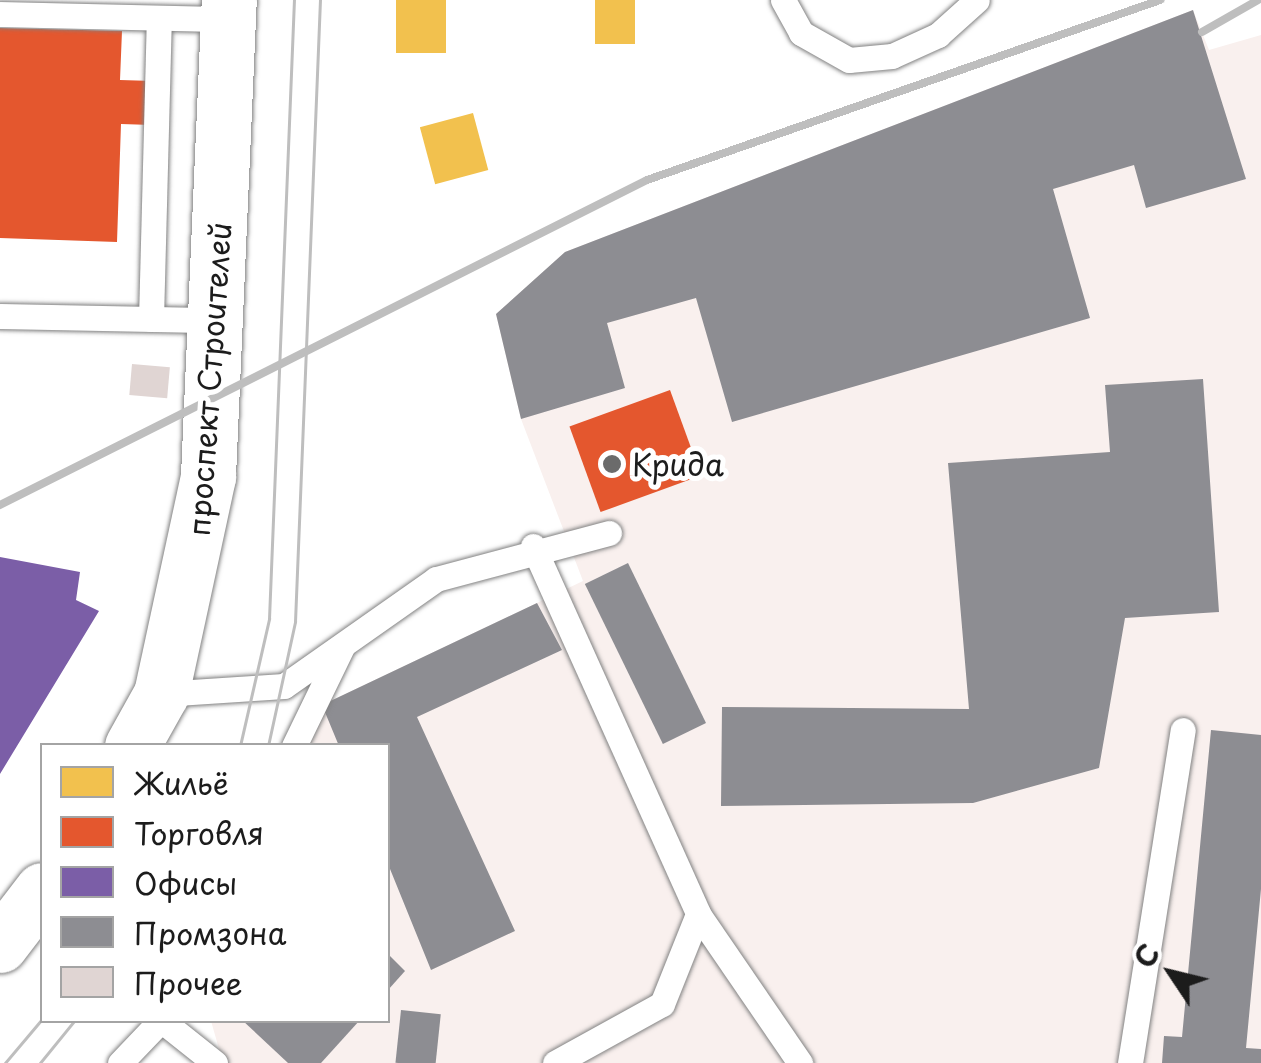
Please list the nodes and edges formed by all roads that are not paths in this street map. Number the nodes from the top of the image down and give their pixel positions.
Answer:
1 (783, 0) edge
2 (977, 0) edge
3 (6, 9) edge
4 (229, 10) edge
5 (159, 18) junction
6 (0, 316) edge
7 (151, 319) junction
8 (217, 320) junction
9 (609, 534) dead end
10 (533, 546) junction
11 (343, 645) junction
12 (162, 694) junction
13 (1183, 730) dead end
14 (134, 743) edge
15 (295, 743) edge
16 (40, 893) edge
17 (698, 914) junction
18 (0, 945) edge
19 (158, 1023) edge
20 (165, 1023) edge
21 (120, 1063) edge
22 (214, 1063) edge
23 (554, 1063) edge
24 (800, 1063) edge
25 (1130, 1063) edge

1 - 2 lane
3 - 5 lane
4 - 5 lane
4 - 8 main road, проспект Строителей
5 - 7 lane
6 - 7 lane
7 - 8 lane
8 - 12 main road, проспект Строителей
9 - 10 lane
10 - 11 lane
10 - 17 lane
11 - 12 lane
11 - 15 lane
12 - 14 main road, проспект Строителей
13 - 25 lane
16 - 18 main road
17 - 23 lane
17 - 24 lane
19 - 21 lane
20 - 22 lane

